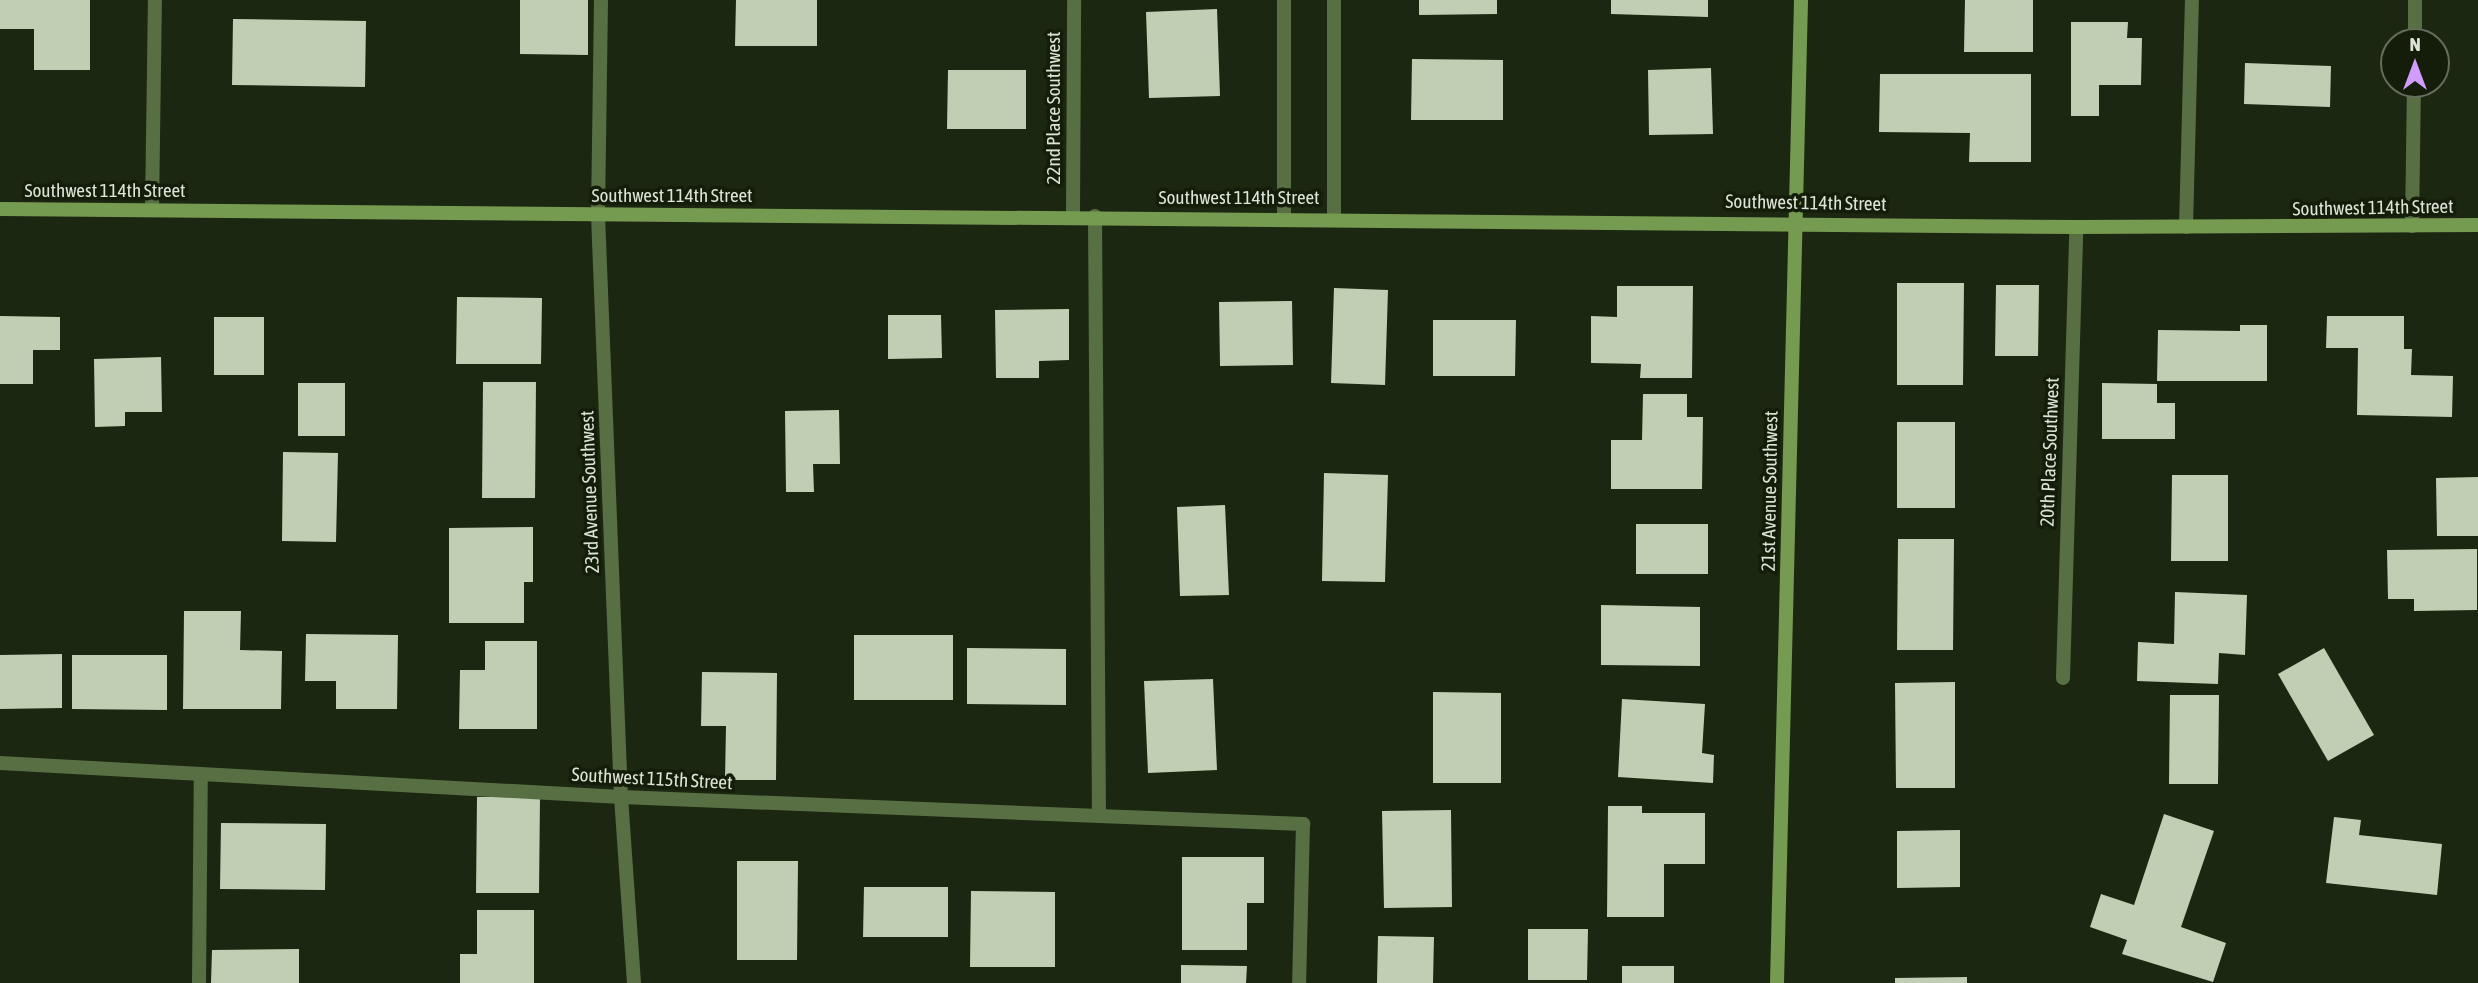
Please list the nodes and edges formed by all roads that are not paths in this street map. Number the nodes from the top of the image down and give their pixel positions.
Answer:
1 (155, 0) edge
2 (601, 0) edge
3 (1074, 0) edge
4 (1284, 0) edge
5 (1334, 0) edge
6 (1801, 0) edge
7 (2192, 0) edge
8 (2415, 0) edge
9 (2415, 28) edge
10 (2414, 98) edge
11 (0, 209) edge
12 (152, 210) junction
13 (598, 215) junction
14 (1073, 216) junction
15 (1095, 216) junction
16 (1284, 218) junction
17 (1334, 218) junction
18 (1796, 222) junction
19 (2478, 225) edge
20 (2412, 226) junction
21 (2076, 227) junction
22 (2186, 227) junction
23 (2063, 678) dead end
24 (0, 763) edge
25 (201, 774) junction
26 (621, 797) junction
27 (1099, 816) junction
28 (199, 983) edge
29 (634, 983) edge
30 (1299, 983) edge
31 (1777, 983) edge

1 - 12 street
2 - 13 street, 23rd Avenue Southwest
3 - 14 street, 22nd Place Southwest
4 - 16 street
5 - 17 street
6 - 18 street, 21st Avenue Southwest
7 - 22 street
8 - 9 street
10 - 20 street
11 - 12 street, Southwest 114th Street
12 - 13 street, Southwest 114th Street
13 - 14 street, Southwest 114th Street
13 - 26 street, 23rd Avenue Southwest
14 - 15 street, Southwest 114th Street
15 - 16 street, Southwest 114th Street
15 - 27 street
16 - 17 street, Southwest 114th Street
17 - 18 street, Southwest 114th Street
18 - 21 street, Southwest 114th Street
18 - 31 street, 21st Avenue Southwest
19 - 20 street, Southwest 114th Street
20 - 22 street, Southwest 114th Street
21 - 22 street, Southwest 114th Street
21 - 23 street, 20th Place Southwest
24 - 25 street, Southwest 115th Street
25 - 26 street, Southwest 115th Street
25 - 28 street
26 - 27 street, Southwest 115th Street
26 - 29 street, 23rd Avenue Southwest
27 - 30 street, Southwest 115th Street

